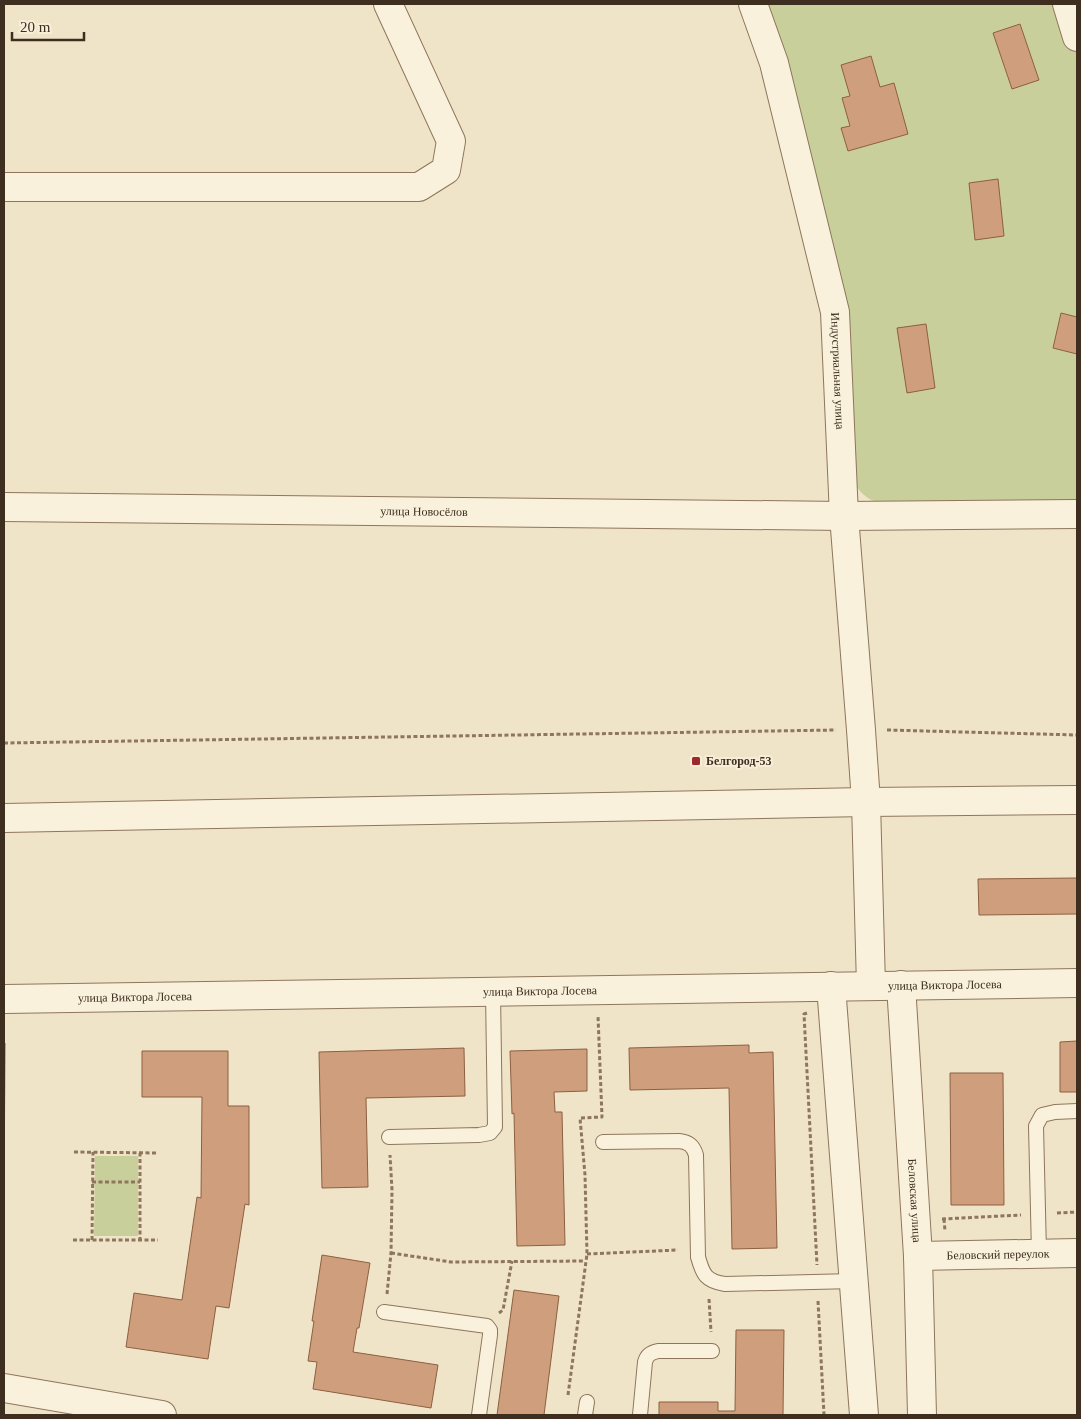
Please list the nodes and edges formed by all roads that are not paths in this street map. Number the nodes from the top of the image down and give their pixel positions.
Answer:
1 (388, 4) edge
2 (753, 4) edge
3 (1067, 4) edge
4 (1077, 38) edge
5 (4, 186) edge
6 (4, 507) edge
7 (1077, 514) edge
8 (844, 516) junction
9 (1077, 800) edge
10 (866, 802) junction
11 (4, 818) edge
12 (1077, 983) edge
13 (831, 986) junction
14 (870, 986) junction
15 (901, 986) junction
16 (492, 992) junction
17 (4, 999) edge
18 (1077, 1111) edge
19 (389, 1137) road end
20 (603, 1142) dead end
21 (1039, 1253) junction
22 (1077, 1253) edge
23 (918, 1256) junction
24 (854, 1281) junction
25 (384, 1312) road end
26 (712, 1352) road end
27 (4, 1388) edge
28 (88, 1409) edge
29 (162, 1415) edge
30 (479, 1415) edge
31 (640, 1415) edge
32 (864, 1415) edge
33 (922, 1415) edge

1 - 5 street
2 - 8 street, Индустриальная улица
3 - 4 street
6 - 8 street, улица Новосёлов
7 - 8 street
8 - 10 street, Индустриальная улица
9 - 10 street
10 - 11 street
10 - 14 street, Индустриальная улица
12 - 15 street, улица Виктора Лосева
13 - 14 street, улица Виктора Лосева
13 - 16 street, улица Виктора Лосева
13 - 24 street
14 - 15 street, улица Виктора Лосева
15 - 23 street, Беловская улица
16 - 17 street, улица Виктора Лосева
16 - 19 lane
18 - 21 lane
20 - 24 lane
21 - 22 street, Беловский переулок
21 - 23 street, Беловский переулок
23 - 33 street, Беловская улица
24 - 32 street
25 - 30 lane
26 - 31 lane
27 - 28 street
28 - 29 street

